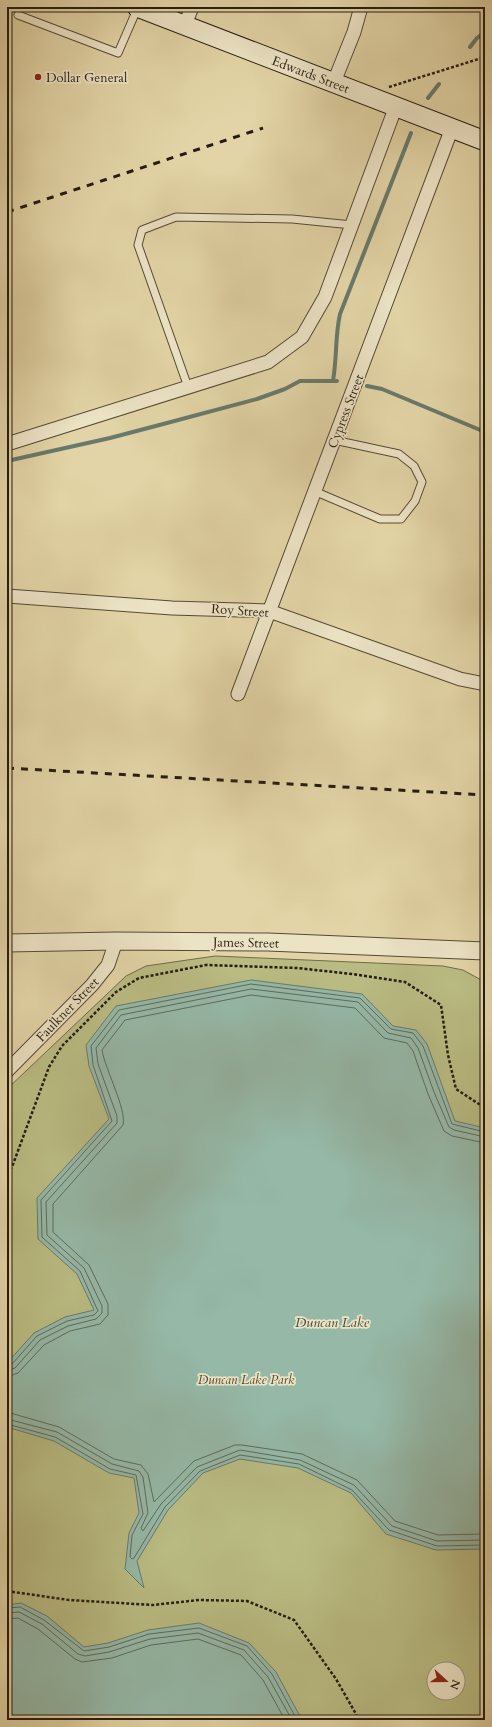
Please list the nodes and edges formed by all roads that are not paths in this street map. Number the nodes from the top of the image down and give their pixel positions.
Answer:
1 (138, 7) edge
2 (192, 7) edge
3 (361, 7) edge
4 (18, 15) dead end
5 (185, 25) junction
6 (334, 82) junction
7 (396, 106) junction
8 (452, 128) junction
9 (485, 140) edge
10 (352, 225) junction
11 (188, 387) junction
12 (334, 440) junction
13 (7, 444) edge
14 (314, 491) junction
15 (7, 596) edge
16 (269, 610) junction
17 (485, 684) edge
18 (238, 694) dead end
19 (116, 941) junction
20 (7, 943) edge
21 (485, 951) edge
22 (7, 1071) edge

1 - 4 lane
1 - 5 main road, Edwards Street
2 - 5 street
3 - 6 street
5 - 6 main road, Edwards Street
6 - 7 main road, Edwards Street
7 - 8 main road, Edwards Street
7 - 10 street
8 - 9 main road, Edwards Street
8 - 12 street, Cypress Street
10 - 11 street
10 - 11 lane
11 - 13 street
12 - 14 street, Cypress Street
12 - 14 lane
14 - 16 street, Cypress Street
15 - 16 street, Roy Street
16 - 17 street, Roy Street
16 - 18 street, Cypress Street
19 - 20 street, James Street
19 - 21 street, James Street
19 - 22 street, Faulkner Street

